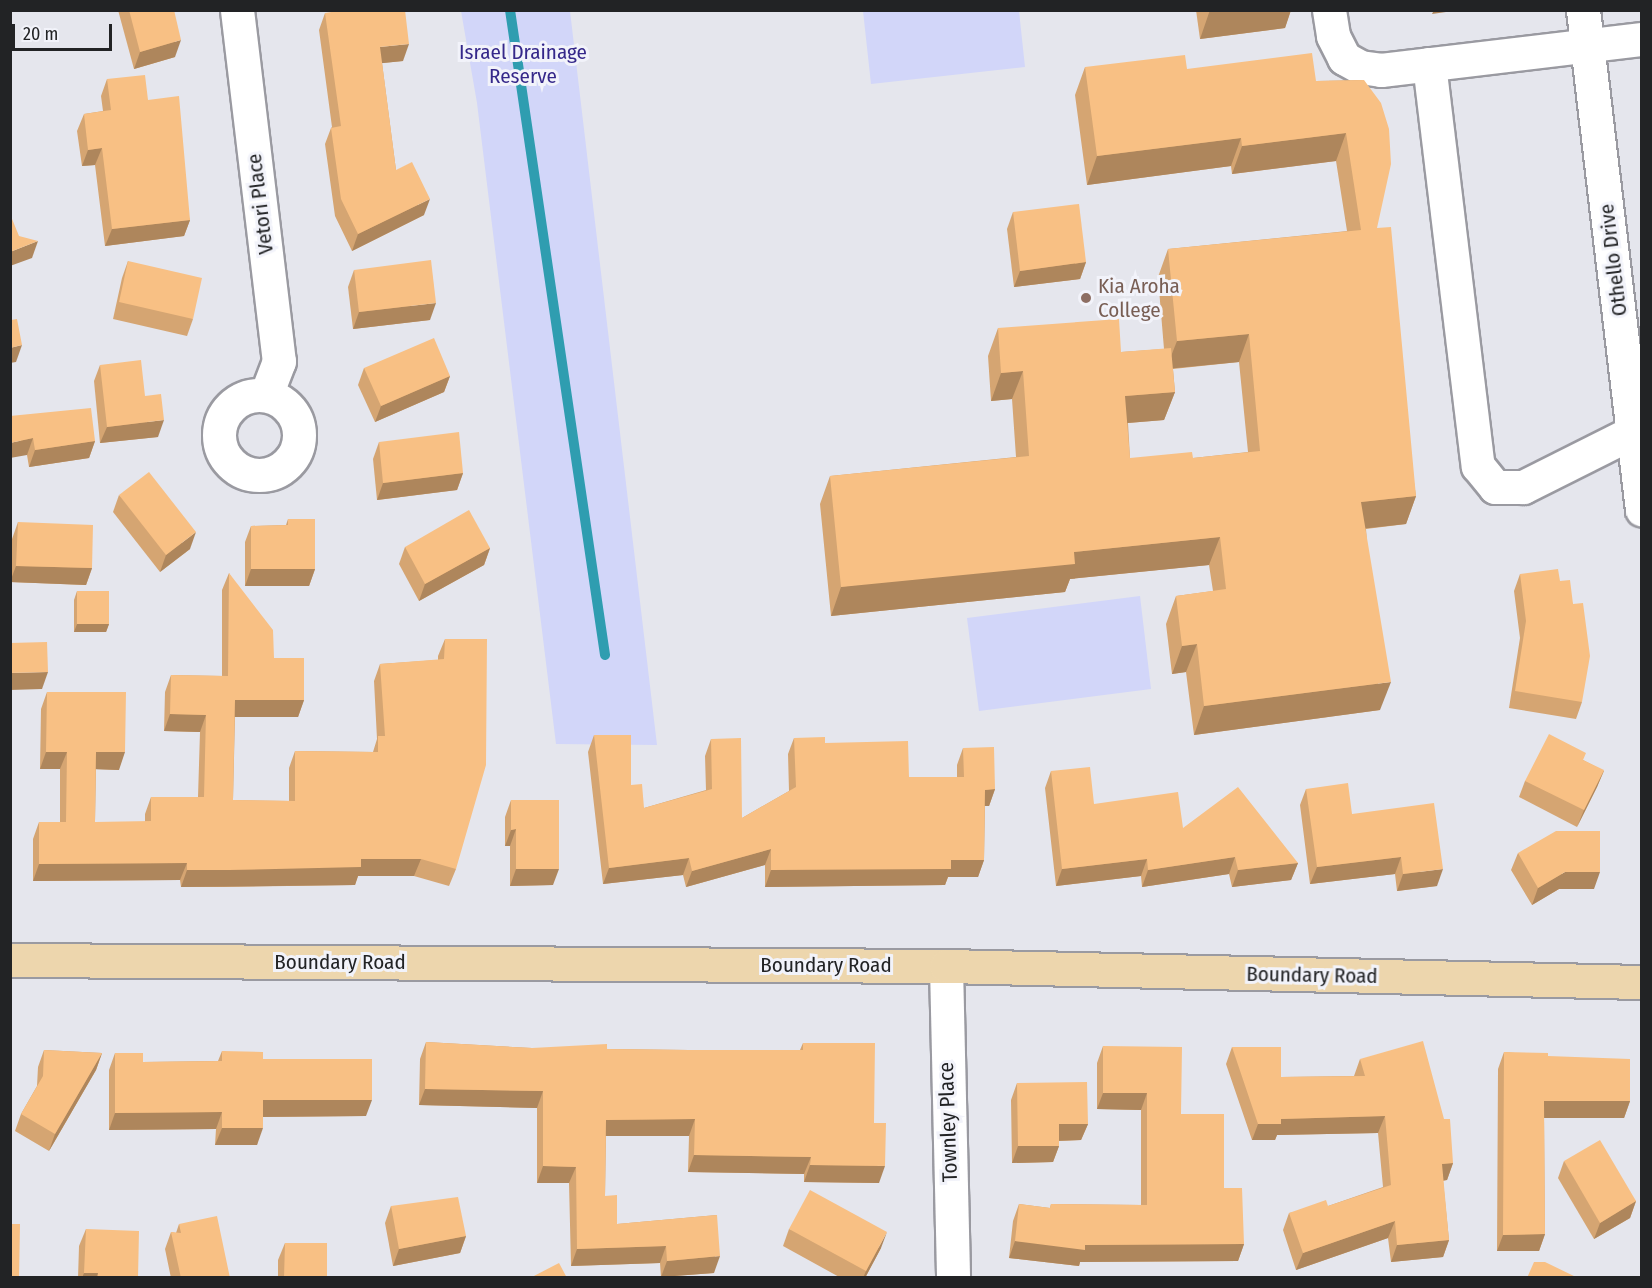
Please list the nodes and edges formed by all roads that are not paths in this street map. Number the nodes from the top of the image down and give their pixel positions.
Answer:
1 (237, 10) edge
2 (1329, 10) edge
3 (1583, 10) edge
4 (1641, 39) edge
5 (1587, 44) junction
6 (1429, 64) junction
7 (266, 395) dead end
8 (1633, 432) junction
9 (1641, 510) edge
10 (10, 960) edge
11 (946, 966) junction
12 (1641, 982) edge
13 (953, 1278) edge

1 - 7 street, Vetori Place
2 - 6 street
3 - 5 street, Othello Drive
4 - 5 street
5 - 6 street
5 - 8 street, Othello Drive
6 - 8 street
8 - 9 street, Othello Drive
10 - 11 main road, Boundary Road
11 - 12 main road, Boundary Road
11 - 13 street, Townley Place

